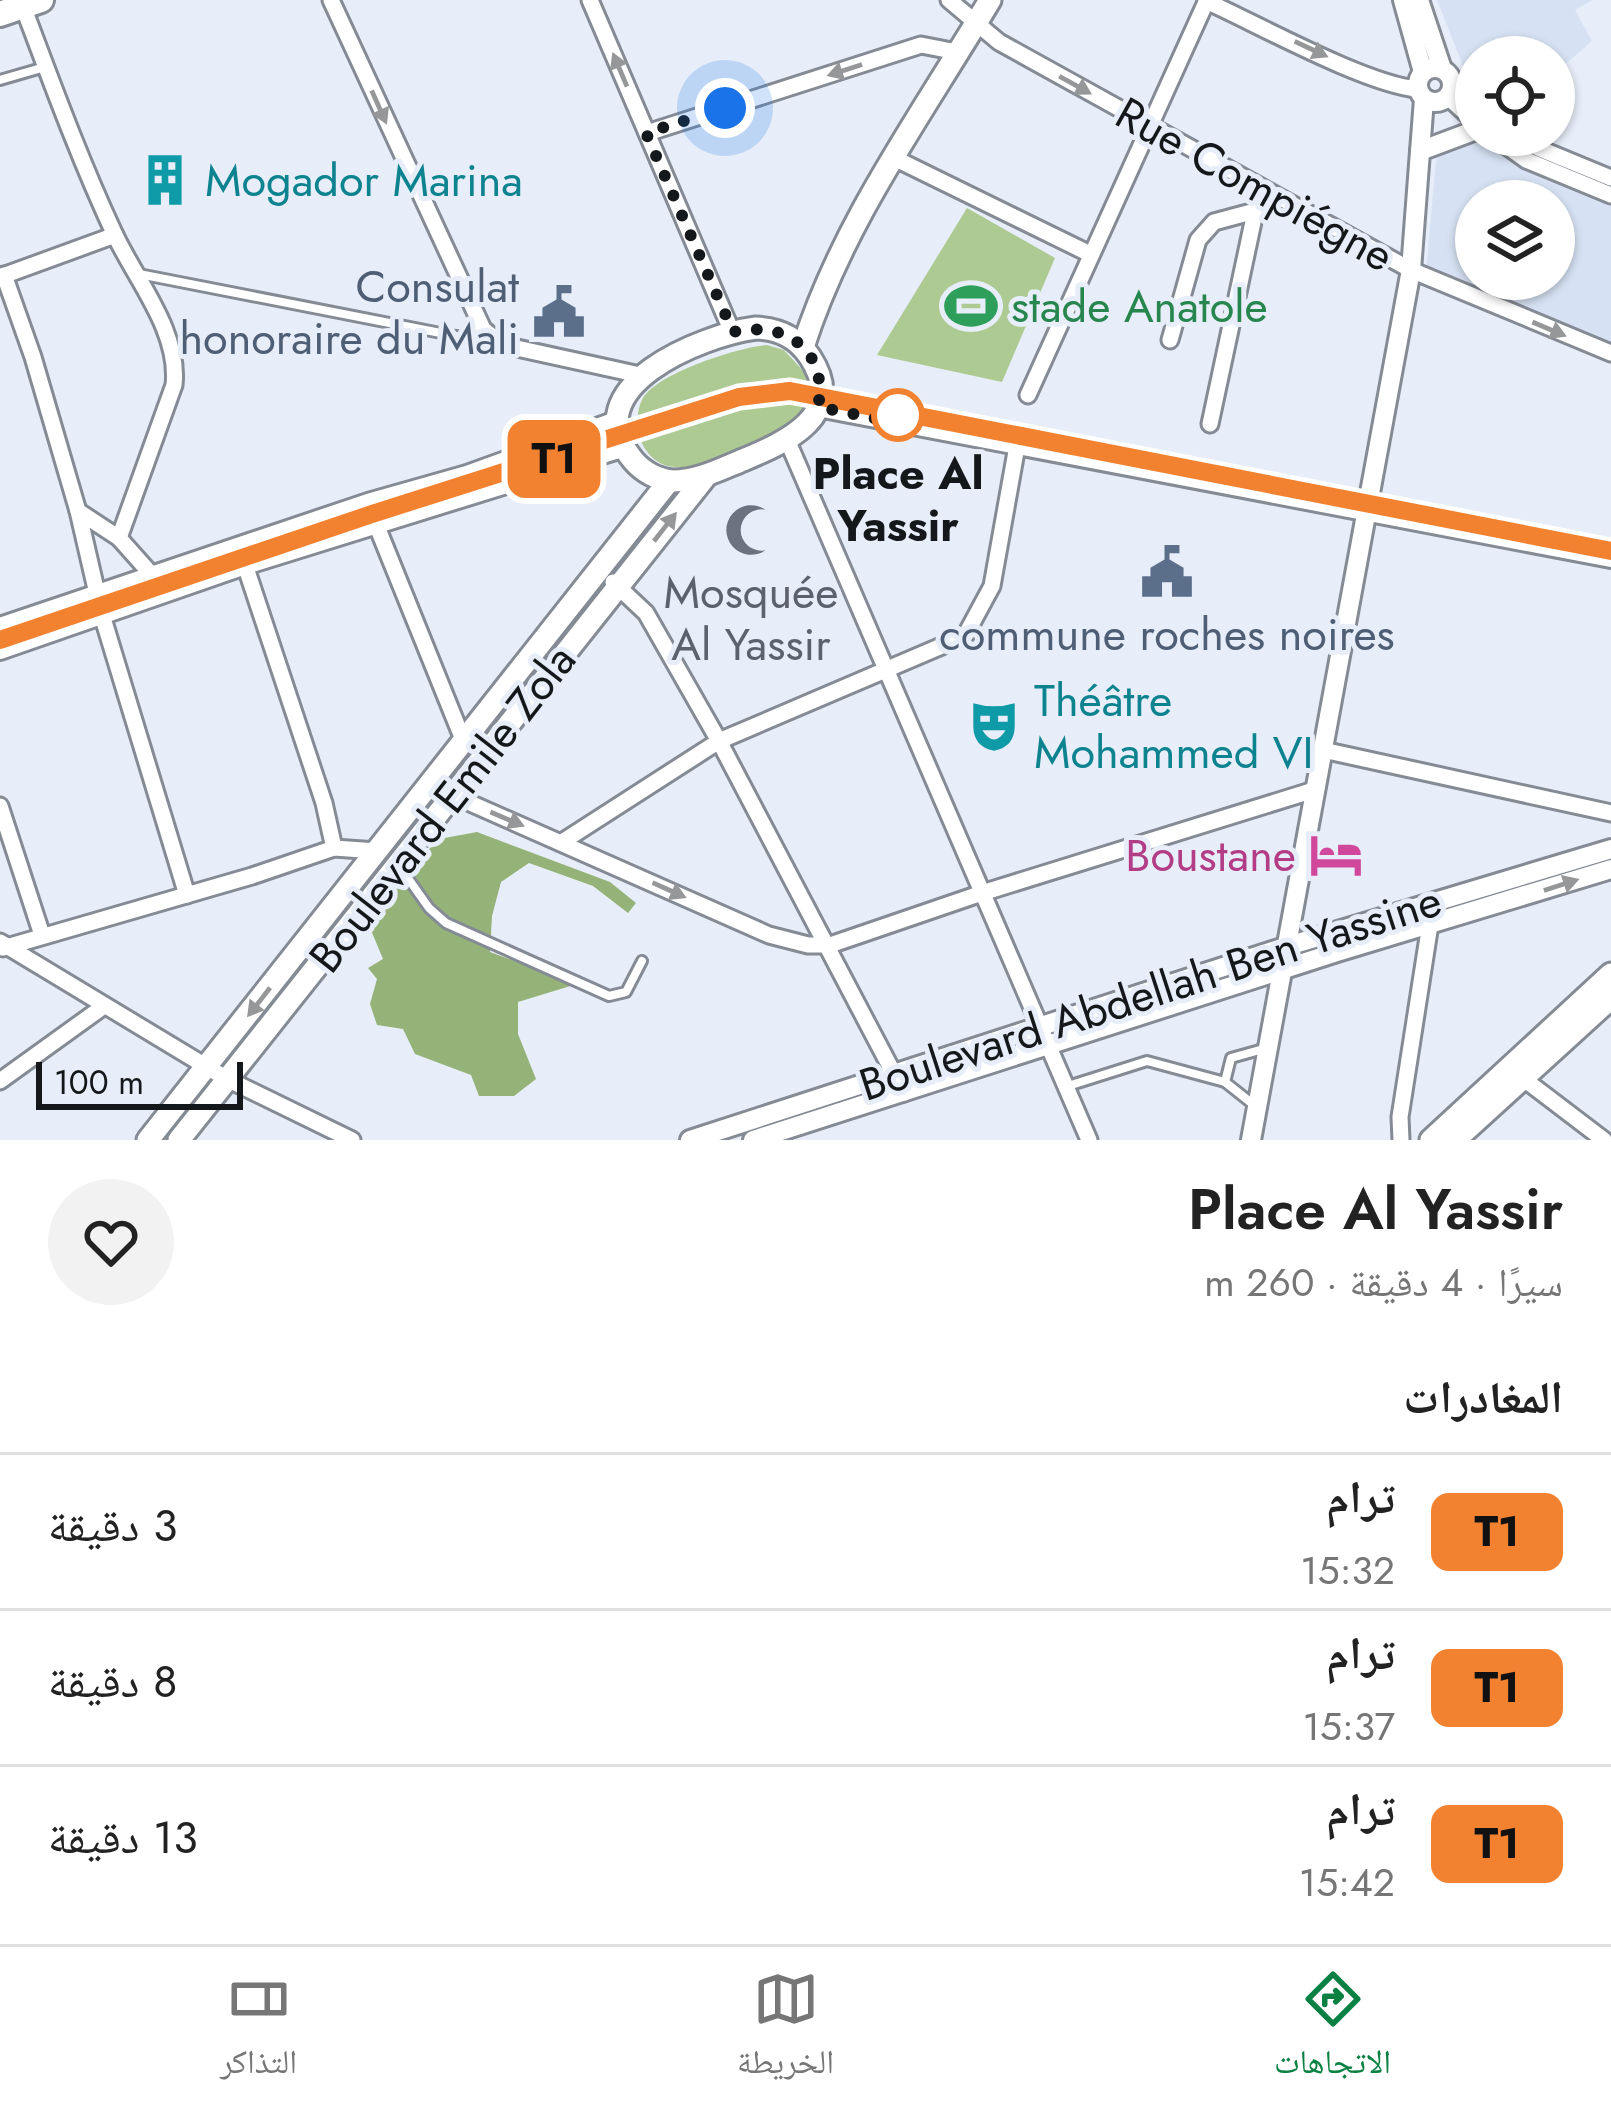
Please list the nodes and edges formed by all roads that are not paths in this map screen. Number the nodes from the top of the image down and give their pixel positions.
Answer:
1 (331, 0) edge
2 (590, 0) edge
3 (949, 0) edge
4 (990, 0) edge
5 (1206, 0) edge
6 (1402, 0) edge
7 (1419, 0) edge
8 (21, 5) edge
9 (976, 24) junction
10 (957, 52) junction
11 (47, 66) junction
12 (0, 80) edge
13 (1435, 87) junction
14 (1455, 94) edge
15 (1455, 106) edge
16 (1149, 126) junction
17 (646, 133) junction
18 (1455, 135) edge
19 (1420, 151) junction
20 (1520, 156) edge
21 (1557, 156) edge
22 (892, 158) junction
23 (1611, 178) edge
24 (1260, 189) junction
25 (1611, 195) edge
26 (1255, 211) junction
27 (115, 236) junction
28 (1090, 254) junction
29 (1411, 270) junction
30 (137, 274) junction
31 (2, 276) edge
32 (820, 292) junction
33 (780, 331) junction
34 (733, 332) junction
35 (491, 339) junction
36 (1170, 340) dead end
37 (802, 347) junction
38 (1611, 353) edge
39 (640, 375) junction
40 (1028, 395) dead end
41 (818, 407) junction
42 (619, 420) junction
43 (1210, 424) dead end
44 (788, 442) junction
45 (1017, 446) junction
46 (625, 447) junction
47 (706, 476) junction
48 (668, 481) junction
49 (78, 512) junction
50 (1367, 513) junction
51 (376, 524) junction
52 (119, 538) junction
53 (1611, 558) edge
54 (245, 565) junction
55 (598, 572) junction
56 (152, 575) junction
57 (619, 585) junction
58 (99, 594) junction
59 (102, 615) junction
60 (0, 627) edge
61 (0, 650) edge
62 (886, 671) junction
63 (719, 741) junction
64 (464, 742) junction
65 (1323, 750) junction
66 (1314, 790) junction
67 (452, 795) junction
68 (0, 806) edge
69 (1611, 813) edge
70 (562, 842) junction
71 (337, 848) junction
72 (1611, 849) edge
73 (377, 850) junction
74 (398, 864) junction
75 (1611, 869) edge
76 (1506, 879) junction
77 (354, 880) junction
78 (982, 892) junction
79 (187, 895) junction
80 (1428, 902) junction
81 (1509, 902) junction
82 (1432, 924) junction
83 (42, 935) junction
84 (830, 945) junction
85 (3, 946) edge
86 (1288, 946) junction
87 (642, 962) dead end
88 (1216, 969) junction
89 (1283, 970) junction
90 (1611, 974) edge
91 (1223, 989) junction
92 (1611, 998) edge
93 (104, 1006) junction
94 (1040, 1026) junction
95 (1049, 1047) junction
96 (1268, 1048) junction
97 (206, 1068) junction
98 (1516, 1073) junction
99 (896, 1074) junction
100 (227, 1079) junction
101 (0, 1081) edge
102 (1225, 1082) junction
103 (1066, 1087) junction
104 (904, 1093) junction
105 (1257, 1108) junction
106 (795, 1125) edge
107 (148, 1140) edge
108 (179, 1140) edge
109 (352, 1140) edge
110 (690, 1140) edge
111 (753, 1140) edge
112 (1089, 1140) edge
113 (1251, 1140) edge
114 (1401, 1140) edge
115 (1431, 1140) edge
116 (1455, 1140) edge
117 (1604, 1140) edge

1 -> 35 street
17 -> 2 street
3 - 9 street, Rue Compiégne
4 - 9 main road
5 -> 13 street
5 - 16 street
6 - 13 street
7 - 13 street
8 - 11 street
9 - 10 main road
9 -> 16 street, Rue Compiégne
10 -> 17 street
10 - 22 main road
11 - 12 lane
11 - 27 street
13 - 14 street
13 - 15 street
13 - 19 street
16 - 24 street, Rue Compiégne
16 - 28 street
17 - 34 street
18 - 19 street
19 - 29 street
20 - 25 street
21 - 23 street
22 - 28 street
22 - 32 main road
24 - 26 street
24 - 29 street, Rue Compiégne
26 - 36 street
26 - 43 street
27 - 30 street
27 - 31 street
28 - 40 street
29 -> 38 street, Rue Compiégne
29 - 50 street
30 - 35 lane
30 - 52 street
31 - 49 street
32 - 33 main road
32 - 37 main road
33 - 34 main road
33 - 37 main road
34 - 39 main road
35 - 39 street
37 - 41 main road
39 - 42 main road
41 - 44 main road
41 - 45 street
42 - 46 main road
42 - 56 street
44 - 47 main road
44 - 62 street
45 - 50 street
45 - 62 street
46 - 48 main road
46 - 51 street
47 - 48 main road
57 -> 47 main road, Boulevard Emile Zola
48 - 55 main road, Boulevard Emile Zola
49 - 52 street
49 - 58 street
50 - 53 street
50 - 65 street
51 - 54 street
51 - 64 street
52 - 56 street
54 - 59 street
54 - 71 street
55 - 57 street
55 - 64 main road, Boulevard Emile Zola
56 - 58 street
57 - 63 street
57 - 67 main road, Boulevard Emile Zola
58 - 59 street
58 - 60 street
59 - 61 street
59 - 79 street
62 - 63 street
62 - 78 street
63 - 70 street
63 - 84 street
64 - 73 main road, Boulevard Emile Zola
65 - 66 street
65 - 69 street
66 - 78 street
66 - 86 street
67 -> 70 street
67 - 74 main road, Boulevard Emile Zola
68 - 83 street
70 -> 84 street
71 - 73 street
71 - 77 street
71 - 79 street
72 - 76 street, Boulevard Abdellah Ben Yassine
73 - 77 main road, Boulevard Emile Zola
74 - 87 lane
74 - 100 main road, Boulevard Emile Zola
81 -> 75 street, Boulevard Abdellah Ben Yassine
76 - 80 street, Boulevard Abdellah Ben Yassine
76 - 81 street
77 -> 97 main road, Boulevard Emile Zola
78 - 84 street
78 - 94 street
79 - 83 street
80 - 82 street
80 - 86 street, Boulevard Abdellah Ben Yassine
81 - 82 street, Boulevard Abdellah Ben Yassine
82 - 89 street, Boulevard Abdellah Ben Yassine
82 - 114 street
83 - 85 street
84 - 99 street
85 - 93 street
86 - 88 street, Boulevard Abdellah Ben Yassine
86 - 89 street
88 - 91 street
88 - 94 street, Boulevard Abdellah Ben Yassine
89 - 91 street, Boulevard Abdellah Ben Yassine
89 - 96 street
90 - 98 main road
91 - 95 street, Boulevard Abdellah Ben Yassine
92 - 98 main road
93 - 97 street
93 - 101 street
94 - 95 street
94 - 99 street, Boulevard Abdellah Ben Yassine
95 - 103 street
95 - 104 street, Boulevard Abdellah Ben Yassine
96 - 102 lane
96 - 105 street
97 - 100 street
97 - 107 main road, Boulevard Emile Zola
98 - 115 main road
98 - 116 main road
98 - 117 street
99 - 104 street
99 - 106 street, Boulevard Abdellah Ben Yassine
100 - 108 main road, Boulevard Emile Zola
100 - 109 street
102 - 103 lane
102 - 105 lane
103 - 112 street
104 - 106 street, Boulevard Abdellah Ben Yassine
105 - 113 street
106 - 110 street, Boulevard Abdellah Ben Yassine
106 - 111 street, Boulevard Abdellah Ben Yassine

